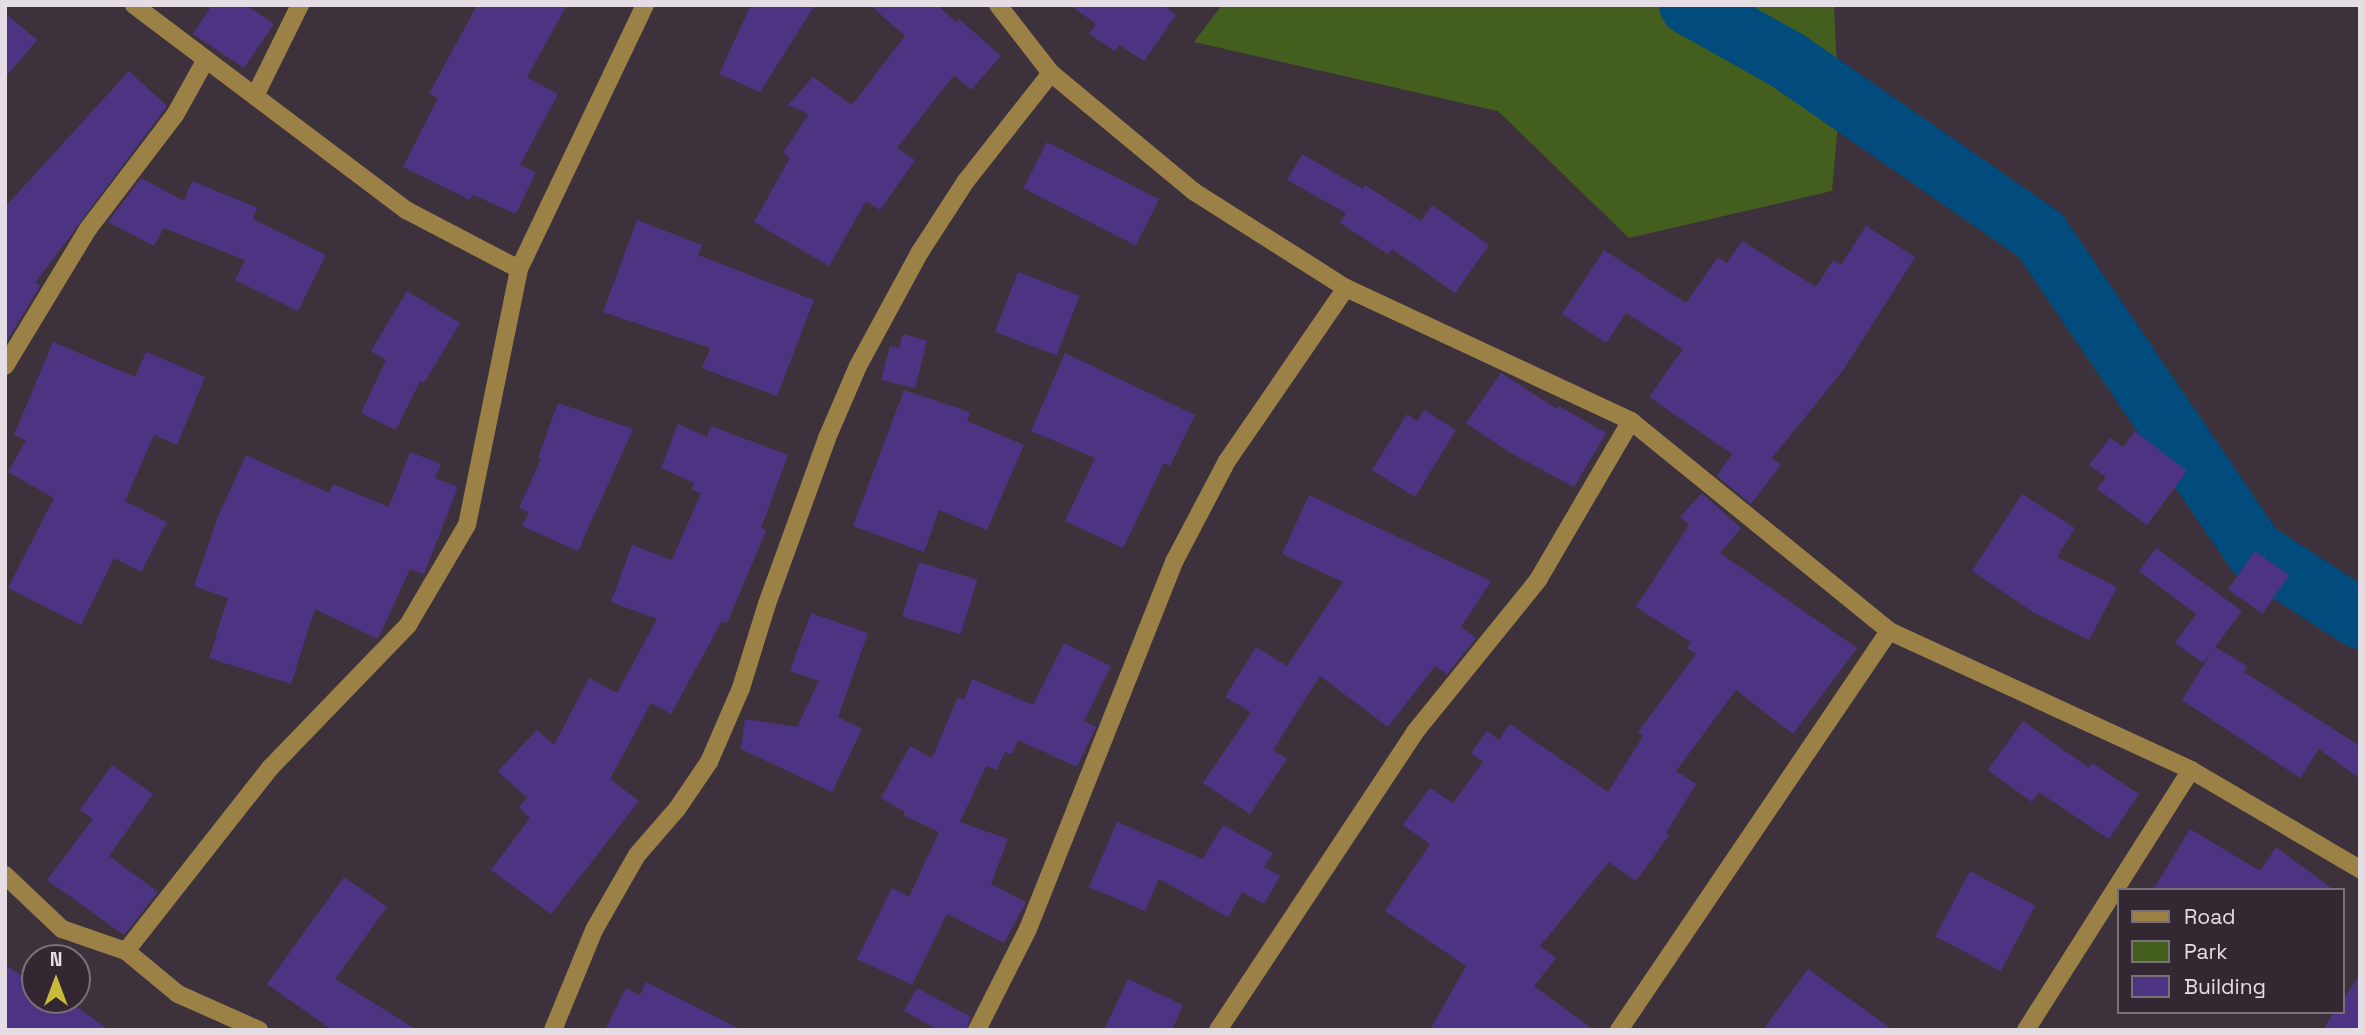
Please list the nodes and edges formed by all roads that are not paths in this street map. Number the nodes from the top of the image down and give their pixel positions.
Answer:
1 (134, 5) edge
2 (300, 5) edge
3 (645, 5) edge
4 (998, 5) edge
5 (205, 61) junction
6 (1051, 73) junction
7 (255, 96) junction
8 (519, 270) junction
9 (1346, 288) junction
10 (5, 366) edge
11 (1631, 421) junction
12 (1889, 631) junction
13 (2191, 770) junction
14 (2360, 869) edge
15 (5, 875) edge
16 (2116, 888) edge
17 (2116, 888) edge
18 (126, 951) junction
19 (259, 1030) edge
20 (553, 1030) edge
21 (977, 1030) edge
22 (1218, 1030) edge
23 (1619, 1030) edge
24 (2026, 1030) edge

1 - 5 street
2 - 7 street
3 - 8 street
4 - 6 street
5 - 7 street
5 - 10 street
6 - 9 street
6 - 20 street
7 - 8 street
8 - 18 street
9 - 11 street
9 - 21 street
11 - 12 street
11 - 22 street
12 - 13 street
12 - 23 street
13 - 14 street
13 - 17 street
15 - 18 street
16 - 24 street
18 - 19 street

